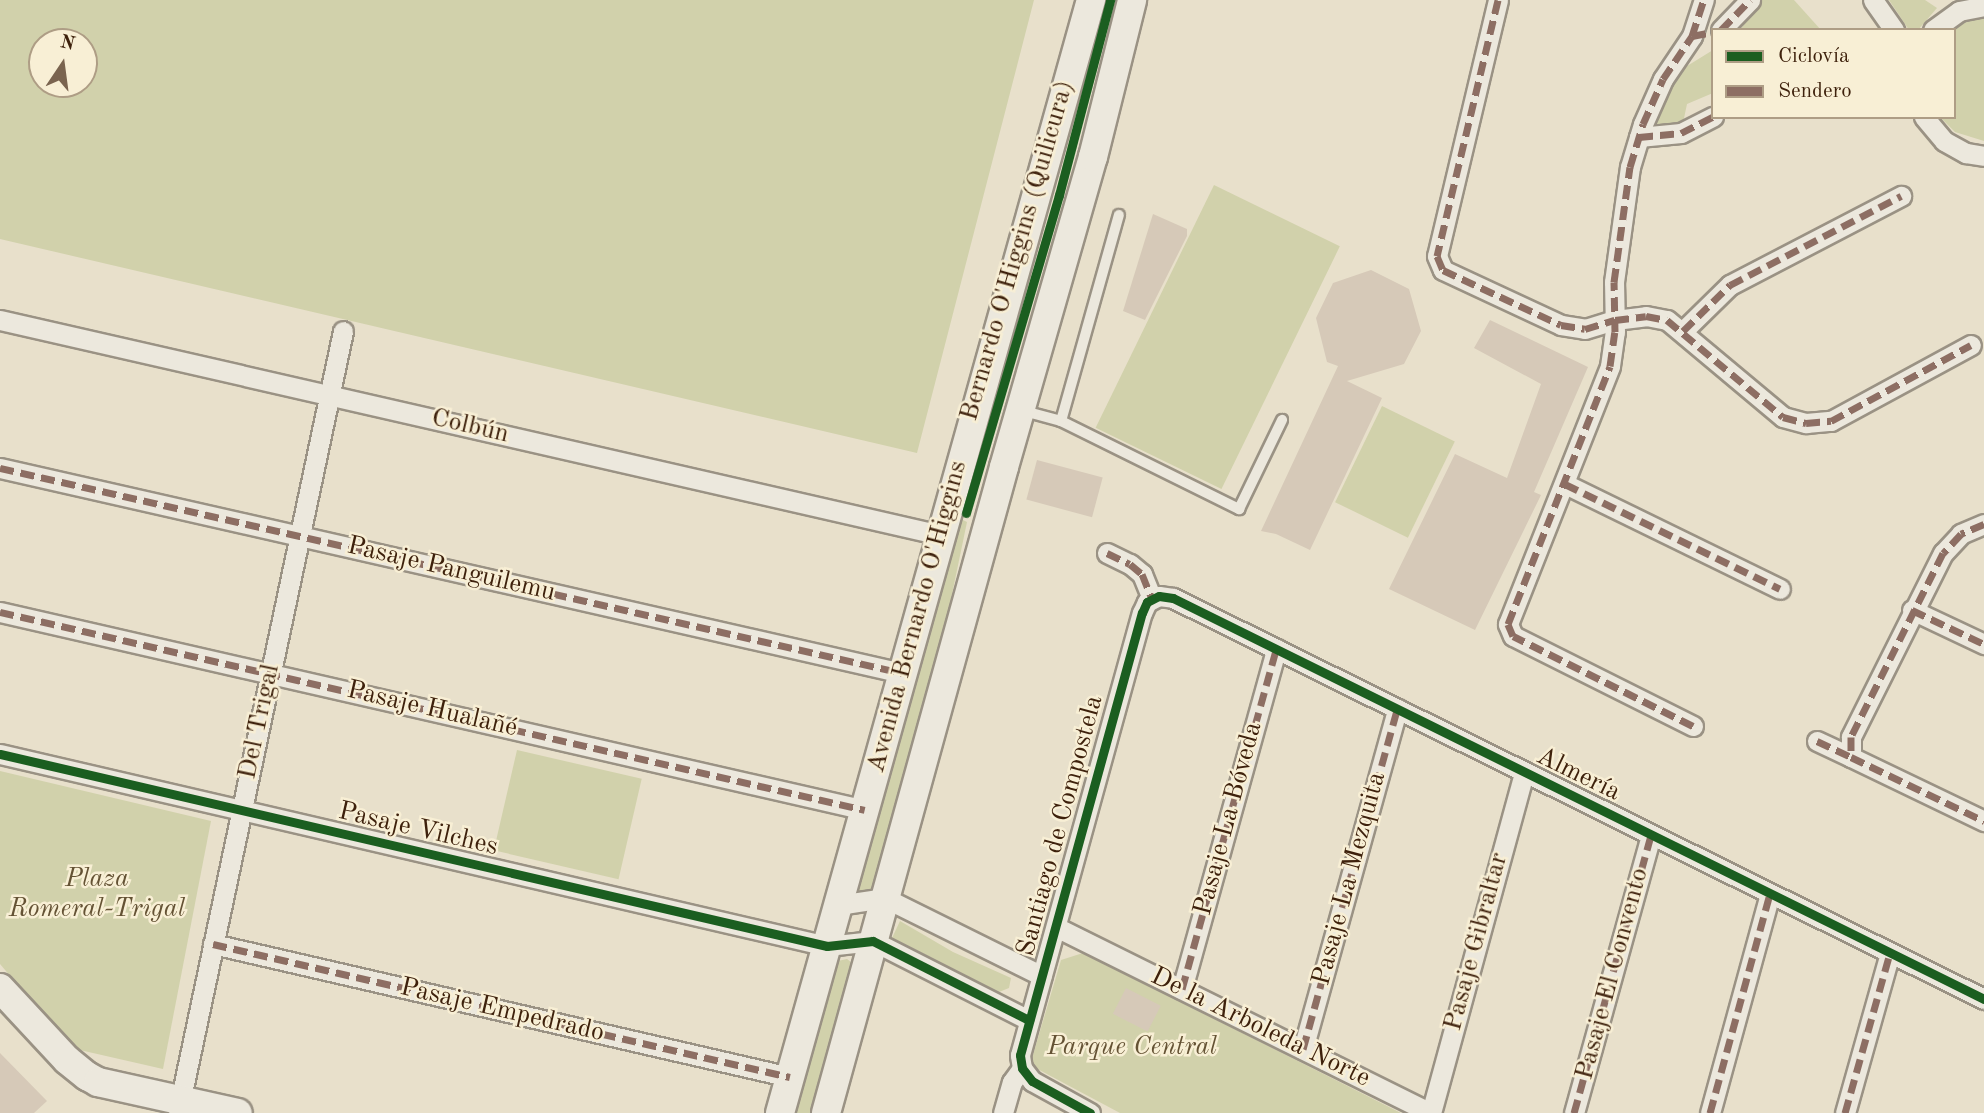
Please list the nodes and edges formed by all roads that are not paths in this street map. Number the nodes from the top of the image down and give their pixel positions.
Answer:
1 (1091, 0) edge
2 (1132, 0) edge
3 (1499, 0) edge
4 (1704, 0) edge
5 (1750, 0) edge
6 (1873, 0) edge
7 (1951, 6) edge
8 (1984, 6) edge
9 (1723, 28) edge
10 (1893, 28) edge
11 (1934, 28) edge
12 (1711, 32) edge
13 (1692, 36) junction
14 (1711, 118) edge
15 (1926, 119) edge
16 (1639, 137) junction
17 (1984, 156) edge
18 (1901, 196) dead end
19 (1119, 215) dead end
20 (0, 320) edge
21 (1615, 320) junction
22 (343, 331) dead end
23 (1683, 331) junction
24 (1971, 345) dead end
25 (329, 395) junction
26 (1020, 410) junction
27 (1061, 421) junction
28 (1282, 421) dead end
29 (0, 468) edge
30 (1565, 484) junction
31 (949, 503) junction
32 (1984, 524) edge
33 (941, 535) junction
34 (299, 536) junction
35 (981, 553) junction
36 (1107, 554) dead end
37 (1780, 589) dead end
38 (1152, 599) junction
39 (1912, 610) junction
40 (0, 612) edge
41 (1984, 644) edge
42 (1276, 649) junction
43 (902, 673) junction
44 (270, 674) junction
45 (1397, 709) junction
46 (1693, 726) dead end
47 (1816, 741) dead end
48 (0, 754) edge
49 (1851, 757) junction
50 (1524, 772) junction
51 (242, 810) junction
52 (864, 810) junction
53 (1984, 821) edge
54 (1651, 835) junction
55 (1770, 894) junction
56 (885, 898) junction
57 (838, 905) junction
58 (1056, 927) junction
59 (873, 942) junction
60 (1088, 943) junction
61 (213, 944) junction
62 (827, 946) junction
63 (1048, 953) junction
64 (1890, 953) junction
65 (1042, 976) junction
66 (0, 988) edge
67 (1182, 989) junction
68 (1984, 999) edge
69 (1029, 1020) junction
70 (1303, 1049) junction
71 (1022, 1068) junction
72 (790, 1077) junction
73 (179, 1107) edge
74 (238, 1113) edge
75 (780, 1113) edge
76 (826, 1113) edge
77 (1003, 1113) edge
78 (1090, 1113) edge
79 (1431, 1113) edge
80 (1574, 1113) edge
81 (1710, 1113) edge
82 (1845, 1113) edge

1 - 31 main road, Avenida Bernardo O'Higgins
2 - 26 main road, Avenida Bernardo O'Higgins
3 - 21 street
4 - 13 street
5 - 9 street
6 - 10 street
7 - 8 street
7 - 11 street
12 - 13 street
13 - 16 street
14 - 16 street
15 - 17 street
16 - 21 street
18 - 23 street
19 - 27 lane
20 - 25 street, Colbún
21 - 23 street
21 - 30 street
22 - 25 street, Del Trigal
23 - 24 street
25 - 33 street, Colbún
25 - 34 street, Del Trigal
26 - 27 lane
26 - 35 main road, Avenida Bernardo O'Higgins
27 - 28 lane
29 - 34 street, Pasaje Panguilemu
30 - 37 street
30 - 46 street
31 - 33 main road, Avenida Bernardo O'Higgins
31 - 35 main road
32 - 39 street
33 - 43 main road, Avenida Bernardo O'Higgins
34 - 43 street, Pasaje Panguilemu
34 - 44 street, Del Trigal
35 - 56 main road, Avenida Bernardo O'Higgins
36 - 38 street
38 - 42 street, Almería
38 - 58 street, Santiago de Compostela
39 - 41 street
39 - 49 street
40 - 44 street, Pasaje Hualañé
42 - 45 street, Almería
42 - 67 street, Pasaje La Bóveda
43 - 52 main road, Avenida Bernardo O'Higgins
44 - 51 street, Del Trigal
44 - 52 street, Pasaje Hualañé
45 - 50 street, Almería
45 - 70 street, Pasaje La Mezquita
47 - 49 street
48 - 51 street, Pasaje Vilches
49 - 53 street
50 - 54 street, Almería
50 - 79 street, Pasaje Gibraltar
51 - 61 street, Del Trigal
51 - 62 street, Pasaje Vilches
52 - 57 main road, Avenida Bernardo O'Higgins
54 - 55 street, Almería
54 - 80 street, Pasaje El Convento
55 - 64 street, Almería
55 - 81 street
56 - 57 street
56 - 59 main road, Avenida Bernardo O'Higgins
56 - 65 street
57 - 62 main road, Avenida Bernardo O'Higgins
58 - 60 street, De la Arboleda Norte
58 - 63 street, Santiago de Compostela
59 - 62 street, Pasaje Vilches
59 - 69 street
59 - 76 main road, Avenida Bernardo O'Higgins
60 - 63 street
60 - 67 street, De la Arboleda Norte
61 - 72 street, Pasaje Empedrado
61 - 73 street, Del Trigal
62 - 72 main road, Avenida Bernardo O'Higgins
63 - 65 street, Santiago de Compostela
64 - 68 street, Almería
64 - 82 street
65 - 69 street, Santiago de Compostela
66 - 73 main road
67 - 70 street, De la Arboleda Norte
69 - 71 street, Santiago de Compostela
70 - 79 street, De la Arboleda Norte
71 - 77 street, Santiago de Compostela
71 - 78 street
72 - 75 main road, Avenida Bernardo O'Higgins
73 - 74 main road

